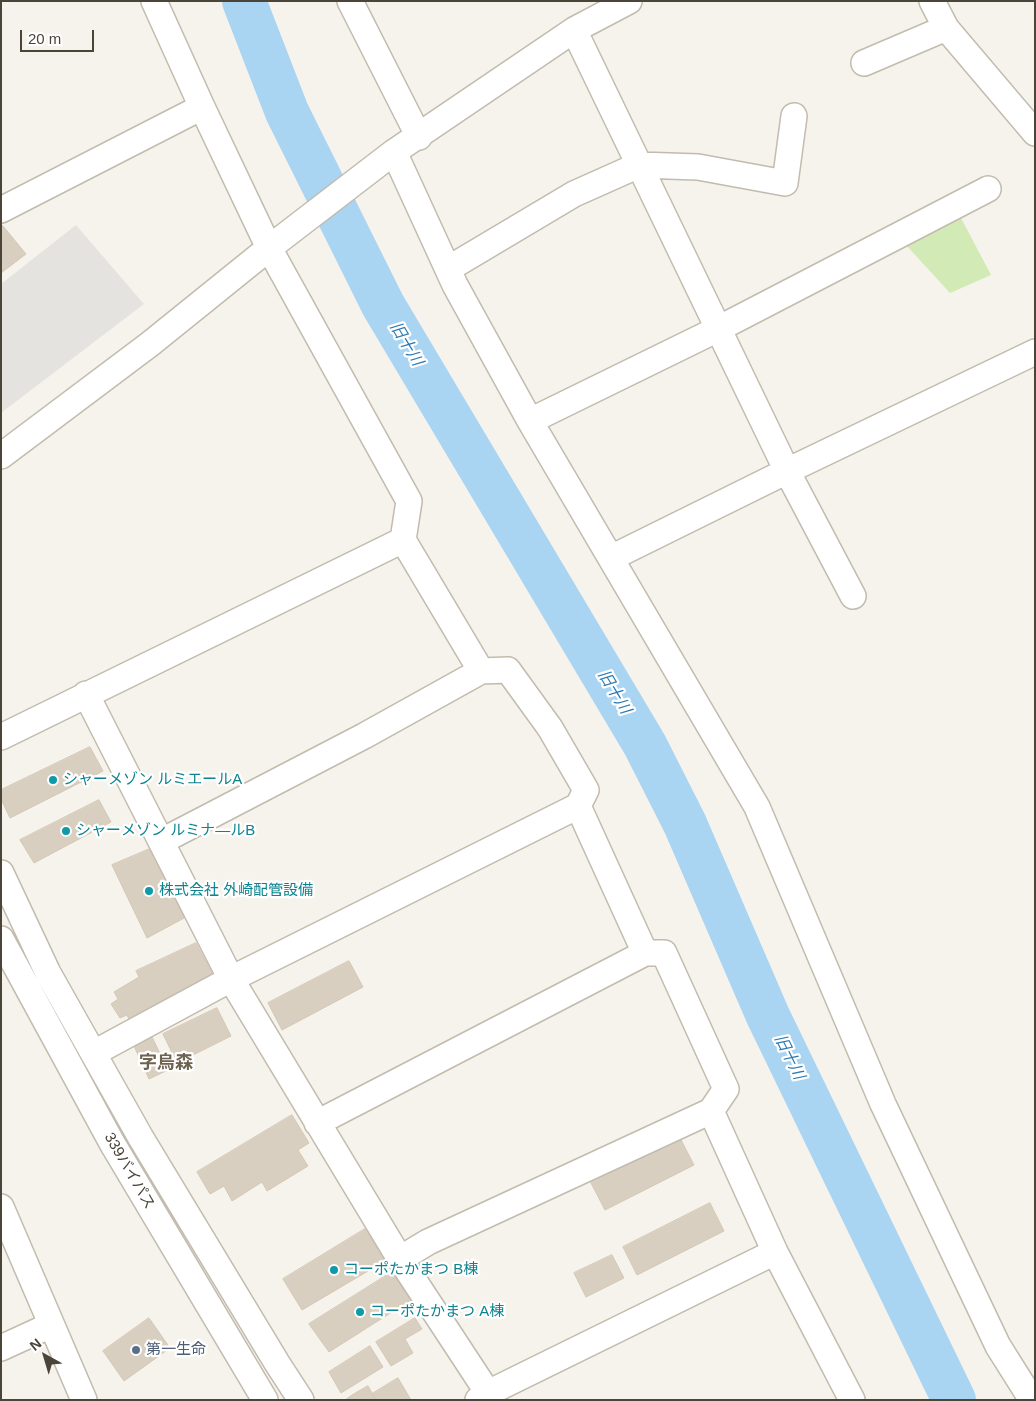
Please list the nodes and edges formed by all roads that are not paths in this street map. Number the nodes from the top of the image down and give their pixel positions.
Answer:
1 (154, 1) edge
2 (350, 1) edge
3 (629, 1) edge
4 (932, 1) edge
5 (946, 28) junction
6 (574, 30) junction
7 (864, 63) dead end
8 (202, 107) junction
9 (794, 116) dead end
10 (1035, 133) edge
11 (420, 137) junction
12 (392, 154) junction
13 (639, 165) junction
14 (988, 188) dead end
15 (1, 210) edge
16 (269, 248) junction
17 (448, 269) junction
18 (718, 329) junction
19 (1035, 352) edge
20 (530, 421) junction
21 (1, 456) edge
22 (787, 471) junction
23 (403, 540) junction
24 (611, 558) junction
25 (853, 596) dead end
26 (481, 671) junction
27 (86, 694) junction
28 (1, 737) edge
29 (578, 806) junction
30 (162, 840) junction
31 (1, 874) edge
32 (1, 938) edge
33 (645, 953) junction
34 (231, 979) junction
35 (94, 1053) junction
36 (711, 1111) junction
37 (317, 1123) junction
38 (1, 1207) edge
39 (775, 1252) junction
40 (400, 1259) junction
41 (51, 1325) junction
42 (1, 1348) edge
43 (483, 1396) edge
44 (84, 1400) edge
45 (265, 1400) edge
46 (301, 1400) edge
47 (852, 1400) edge
48 (1032, 1400) edge

1 - 8 street
2 - 11 street
3 - 6 street
4 - 5 street
5 - 7 street
5 - 10 street
6 - 11 street
6 - 13 street
8 - 15 street
8 - 16 street
9 - 13 street
11 - 12 street
12 - 16 street
12 - 17 street
13 - 17 street
13 - 18 street
14 - 18 street
16 - 21 street
16 - 23 street
17 - 20 street
18 - 20 street
18 - 22 street
19 - 22 street
20 - 24 street
22 - 24 street
22 - 25 street
23 - 26 street
23 - 27 street
24 - 48 street
26 - 29 street
26 - 30 street
27 - 28 street
27 - 30 street
29 - 33 street
29 - 34 street
30 - 34 street
31 - 35 street
32 - 45 street, 339バイパス
33 - 36 street
33 - 37 street
34 - 35 street
34 - 37 street
35 - 46 street
36 - 39 street
36 - 40 street
37 - 40 street
38 - 41 street
39 - 43 street
39 - 47 street
40 - 43 street
41 - 42 street
41 - 44 street

